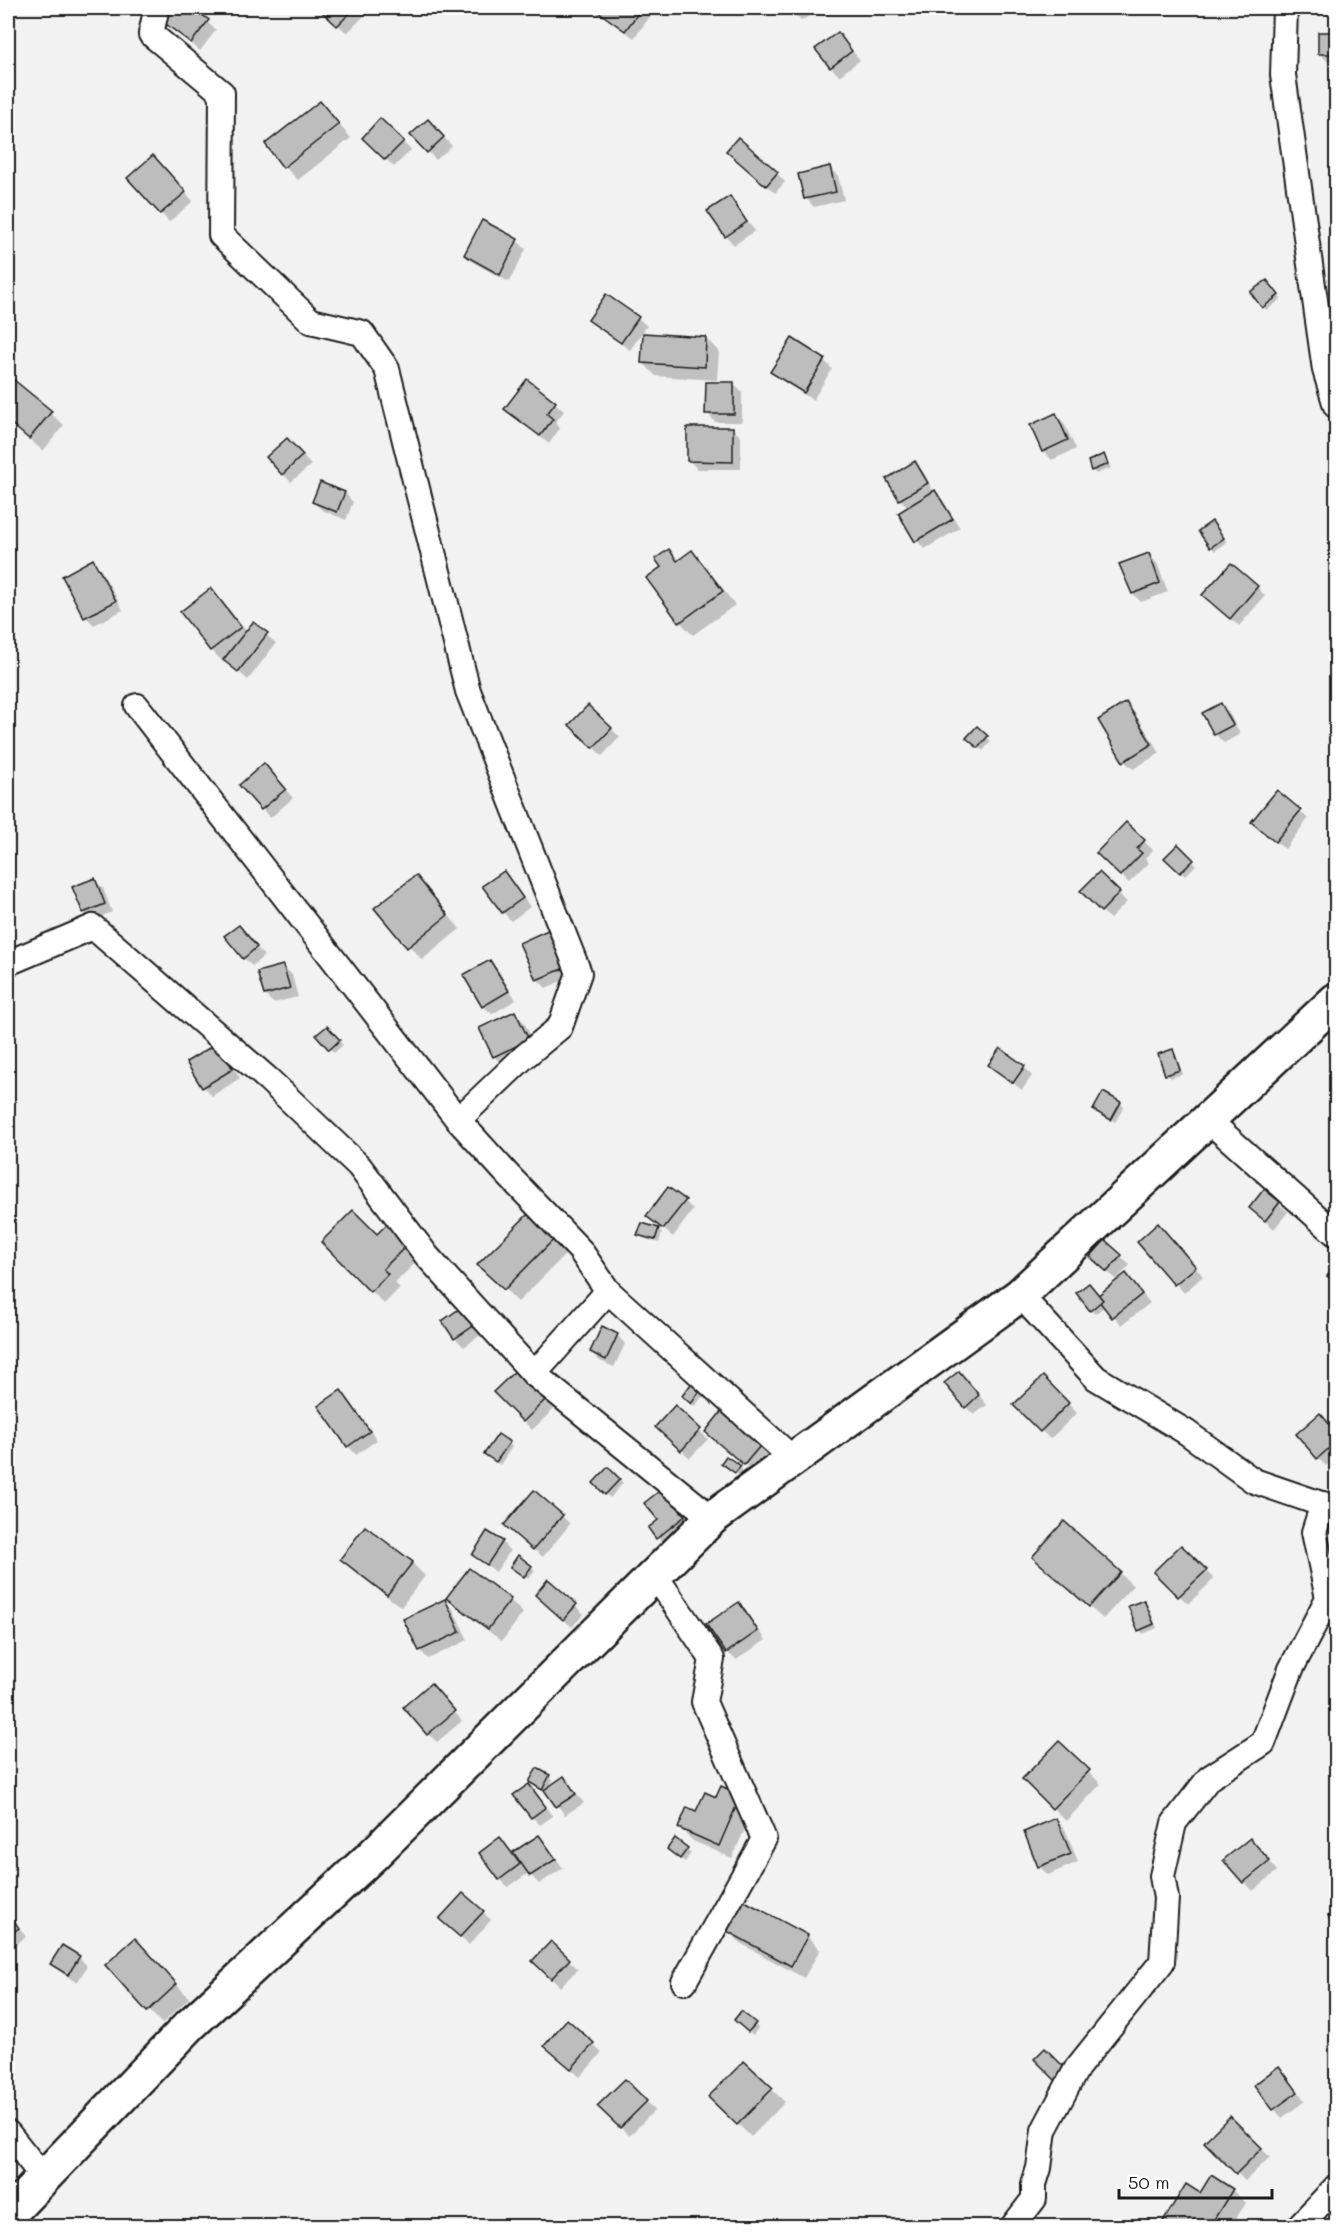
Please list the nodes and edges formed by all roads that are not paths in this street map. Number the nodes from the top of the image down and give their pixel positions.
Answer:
1 (154, 8) edge
2 (1285, 8) edge
3 (1336, 406) edge
4 (136, 706) dead end
5 (8, 963) edge
6 (1336, 1000) edge
7 (458, 1120) junction
8 (1208, 1120) junction
9 (1336, 1234) edge
10 (608, 1291) junction
11 (1020, 1295) junction
12 (534, 1374) junction
13 (793, 1459) junction
14 (1330, 1507) edge
15 (712, 1518) junction
16 (655, 1575) junction
17 (684, 1982) dead end
18 (8, 2133) edge
19 (43, 2178) junction
20 (1336, 2187) edge
21 (8, 2215) edge
22 (1013, 2226) edge
23 (1299, 2226) edge

1 - 7 street
2 - 3 street
4 - 7 street
5 - 12 street
6 - 8 main road
7 - 10 street
8 - 9 street
8 - 11 main road
10 - 12 street
10 - 13 street
11 - 13 main road
11 - 14 street
12 - 15 street
13 - 15 main road
14 - 22 street
15 - 16 main road
16 - 17 street
16 - 19 main road
18 - 19 street
19 - 21 main road
20 - 23 street

